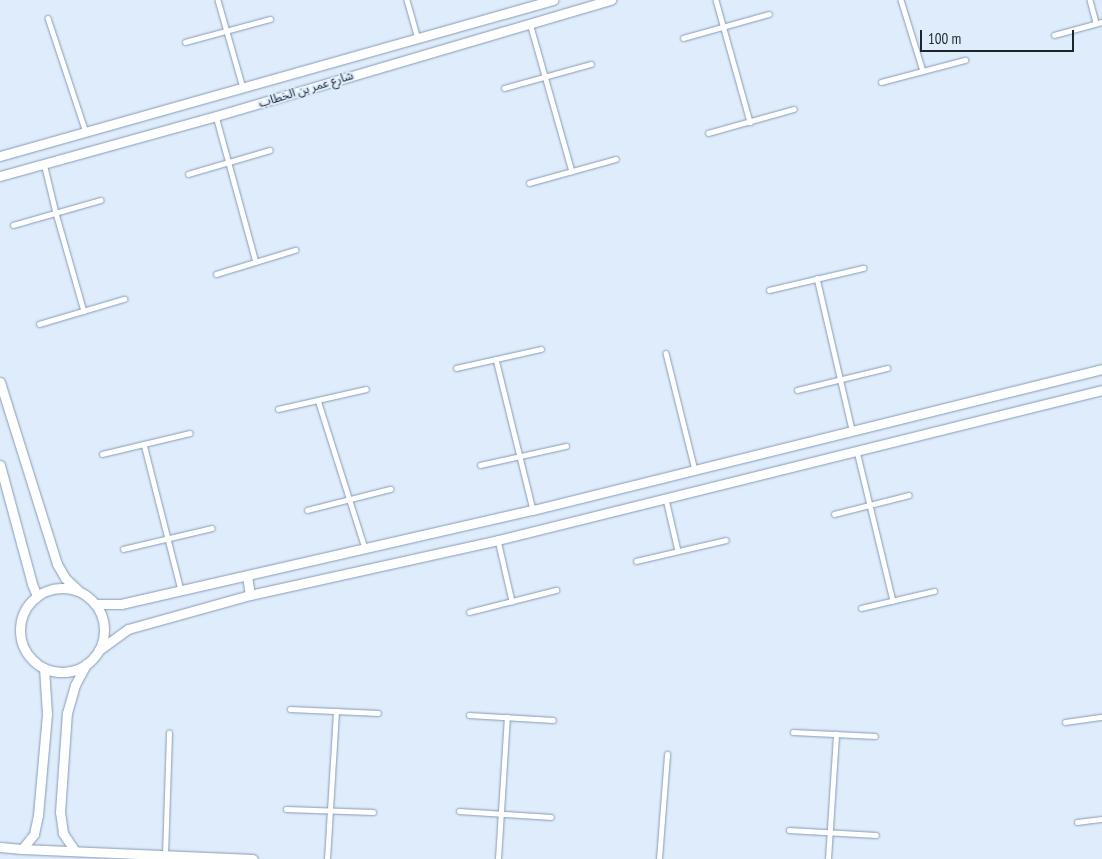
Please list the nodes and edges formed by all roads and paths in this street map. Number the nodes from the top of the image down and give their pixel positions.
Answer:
1 (218, 0) edge
2 (407, 0) edge
3 (553, 0) edge
4 (611, 0) edge
5 (716, 0) edge
6 (901, 0) edge
7 (1090, 0) edge
8 (769, 14) dead end
9 (48, 18) dead end
10 (270, 18) dead end
11 (1099, 22) edge
12 (529, 23) junction
13 (723, 27) junction
14 (227, 30) junction
15 (1054, 35) dead end
16 (682, 38) dead end
17 (418, 39) junction
18 (185, 42) dead end
19 (965, 60) dead end
20 (591, 64) dead end
21 (923, 72) junction
22 (545, 76) junction
23 (881, 82) dead end
24 (504, 88) dead end
25 (243, 89) junction
26 (794, 109) dead end
27 (216, 116) junction
28 (750, 122) junction
29 (86, 132) junction
30 (708, 133) dead end
31 (28, 149) junction
32 (270, 150) dead end
33 (0, 156) edge
34 (616, 159) dead end
35 (228, 162) junction
36 (44, 163) junction
37 (34, 167) junction
38 (572, 171) junction
39 (188, 174) dead end
40 (0, 176) edge
41 (529, 183) dead end
42 (101, 200) dead end
43 (56, 213) junction
44 (13, 225) dead end
45 (295, 250) dead end
46 (256, 262) junction
47 (863, 268) dead end
48 (216, 274) dead end
49 (817, 278) junction
50 (768, 290) dead end
51 (124, 300) dead end
52 (84, 311) junction
53 (39, 324) dead end
54 (541, 349) dead end
55 (666, 353) dead end
56 (496, 359) junction
57 (456, 368) dead end
58 (887, 368) dead end
59 (1102, 369) edge
60 (841, 379) junction
61 (0, 382) edge
62 (366, 389) dead end
63 (797, 390) dead end
64 (1102, 390) edge
65 (318, 400) junction
66 (278, 409) dead end
67 (853, 431) junction
68 (190, 433) dead end
69 (144, 444) junction
70 (566, 446) dead end
71 (856, 450) junction
72 (102, 454) dead end
73 (520, 456) junction
74 (0, 465) edge
75 (480, 465) dead end
76 (695, 470) junction
77 (390, 490) dead end
78 (909, 496) dead end
79 (666, 498) junction
80 (349, 499) junction
81 (870, 505) junction
82 (307, 510) dead end
83 (534, 510) junction
84 (834, 514) dead end
85 (212, 528) dead end
86 (168, 538) junction
87 (498, 540) junction
88 (726, 540) dead end
89 (365, 548) junction
90 (123, 550) dead end
91 (678, 551) junction
92 (636, 561) dead end
93 (247, 576) junction
94 (556, 590) dead end
95 (182, 591) junction
96 (934, 591) dead end
97 (80, 592) junction
98 (250, 595) junction
99 (37, 596) junction
100 (512, 601) junction
101 (893, 601) junction
102 (95, 604) junction
103 (861, 608) dead end
104 (469, 612) dead end
105 (99, 650) junction
106 (86, 664) junction
107 (44, 668) junction
108 (290, 709) dead end
109 (336, 711) junction
110 (378, 713) dead end
111 (469, 714) dead end
112 (507, 717) junction
113 (1102, 717) edge
114 (554, 720) dead end
115 (1065, 722) dead end
116 (794, 732) dead end
117 (169, 733) dead end
118 (836, 734) junction
119 (875, 736) dead end
120 (667, 754) dead end
121 (286, 809) dead end
122 (330, 811) junction
123 (459, 811) dead end
124 (373, 812) dead end
125 (501, 814) junction
126 (551, 817) dead end
127 (1102, 818) edge
128 (1077, 822) dead end
129 (789, 830) dead end
130 (830, 832) junction
131 (876, 835) dead end
132 (0, 846) edge
133 (22, 849) junction
134 (75, 851) junction
135 (165, 855) junction
136 (203, 858) edge
137 (253, 859) edge
138 (327, 859) edge
139 (498, 859) edge
140 (659, 859) edge
141 (828, 859) edge

1 - 14 lane
2 - 17 lane
3 - 17 street, شارع عمر بن الخطاب
4 - 12 street, شارع عمر بن الخطاب
5 - 13 lane
6 - 21 lane
7 - 11 lane
8 - 13 lane
9 - 29 lane
10 - 14 lane
11 - 15 lane
12 - 22 lane
12 - 27 street, شارع عمر بن الخطاب
13 - 16 lane
13 - 28 lane
14 - 18 lane
14 - 25 lane
17 - 25 street, شارع عمر بن الخطاب
19 - 21 lane
20 - 22 lane
21 - 23 lane
22 - 24 lane
22 - 38 lane
25 - 29 street, شارع عمر بن الخطاب
26 - 28 lane
27 - 35 lane
27 - 36 street, شارع عمر بن الخطاب
28 - 30 lane
29 - 31 street, شارع عمر بن الخطاب
31 - 33 street, شارع عمر بن الخطاب
31 - 37 street
32 - 35 lane
34 - 38 lane
35 - 39 lane
35 - 46 lane
36 - 37 street, شارع عمر بن الخطاب
36 - 43 lane
37 - 40 street, شارع عمر بن الخطاب
38 - 41 lane
42 - 43 lane
43 - 44 lane
43 - 52 lane
45 - 46 lane
46 - 48 lane
47 - 49 lane
49 - 50 lane
49 - 60 lane
51 - 52 lane
52 - 53 lane
54 - 56 lane
55 - 76 lane
56 - 57 lane
56 - 73 lane
58 - 60 lane
59 - 67 street
60 - 63 lane
60 - 67 lane
61 - 97 street
62 - 65 lane
64 - 71 street
65 - 66 lane
65 - 80 lane
67 - 76 street
68 - 69 lane
69 - 72 lane
69 - 86 lane
70 - 73 lane
71 - 79 street
71 - 81 lane
73 - 75 lane
73 - 83 lane
74 - 99 street
76 - 83 street
77 - 80 lane
78 - 81 lane
79 - 87 street
79 - 91 lane
80 - 82 lane
80 - 89 lane
81 - 84 lane
81 - 101 lane
83 - 89 street
85 - 86 lane
86 - 90 lane
86 - 95 lane
87 - 98 street
87 - 100 lane
88 - 91 lane
89 - 93 street
91 - 92 lane
93 - 95 street
93 - 98 street
94 - 100 lane
95 - 102 street
96 - 101 lane
97 - 99 street
97 - 102 street
98 - 105 street
99 - 107 street
100 - 104 lane
101 - 103 lane
102 - 105 street
105 - 106 street
106 - 107 street
106 - 134 street
107 - 133 street
108 - 109 lane
109 - 110 lane
109 - 122 lane
111 - 112 lane
112 - 114 lane
112 - 125 lane
113 - 115 lane
116 - 118 lane
117 - 135 lane
118 - 119 lane
118 - 130 lane
120 - 140 lane
121 - 122 lane
122 - 124 lane
122 - 138 lane
123 - 125 lane
125 - 126 lane
125 - 139 lane
127 - 128 lane
129 - 130 lane
130 - 131 lane
130 - 141 lane
132 - 133 street
133 - 134 street
134 - 135 street
135 - 136 street
136 - 137 street

